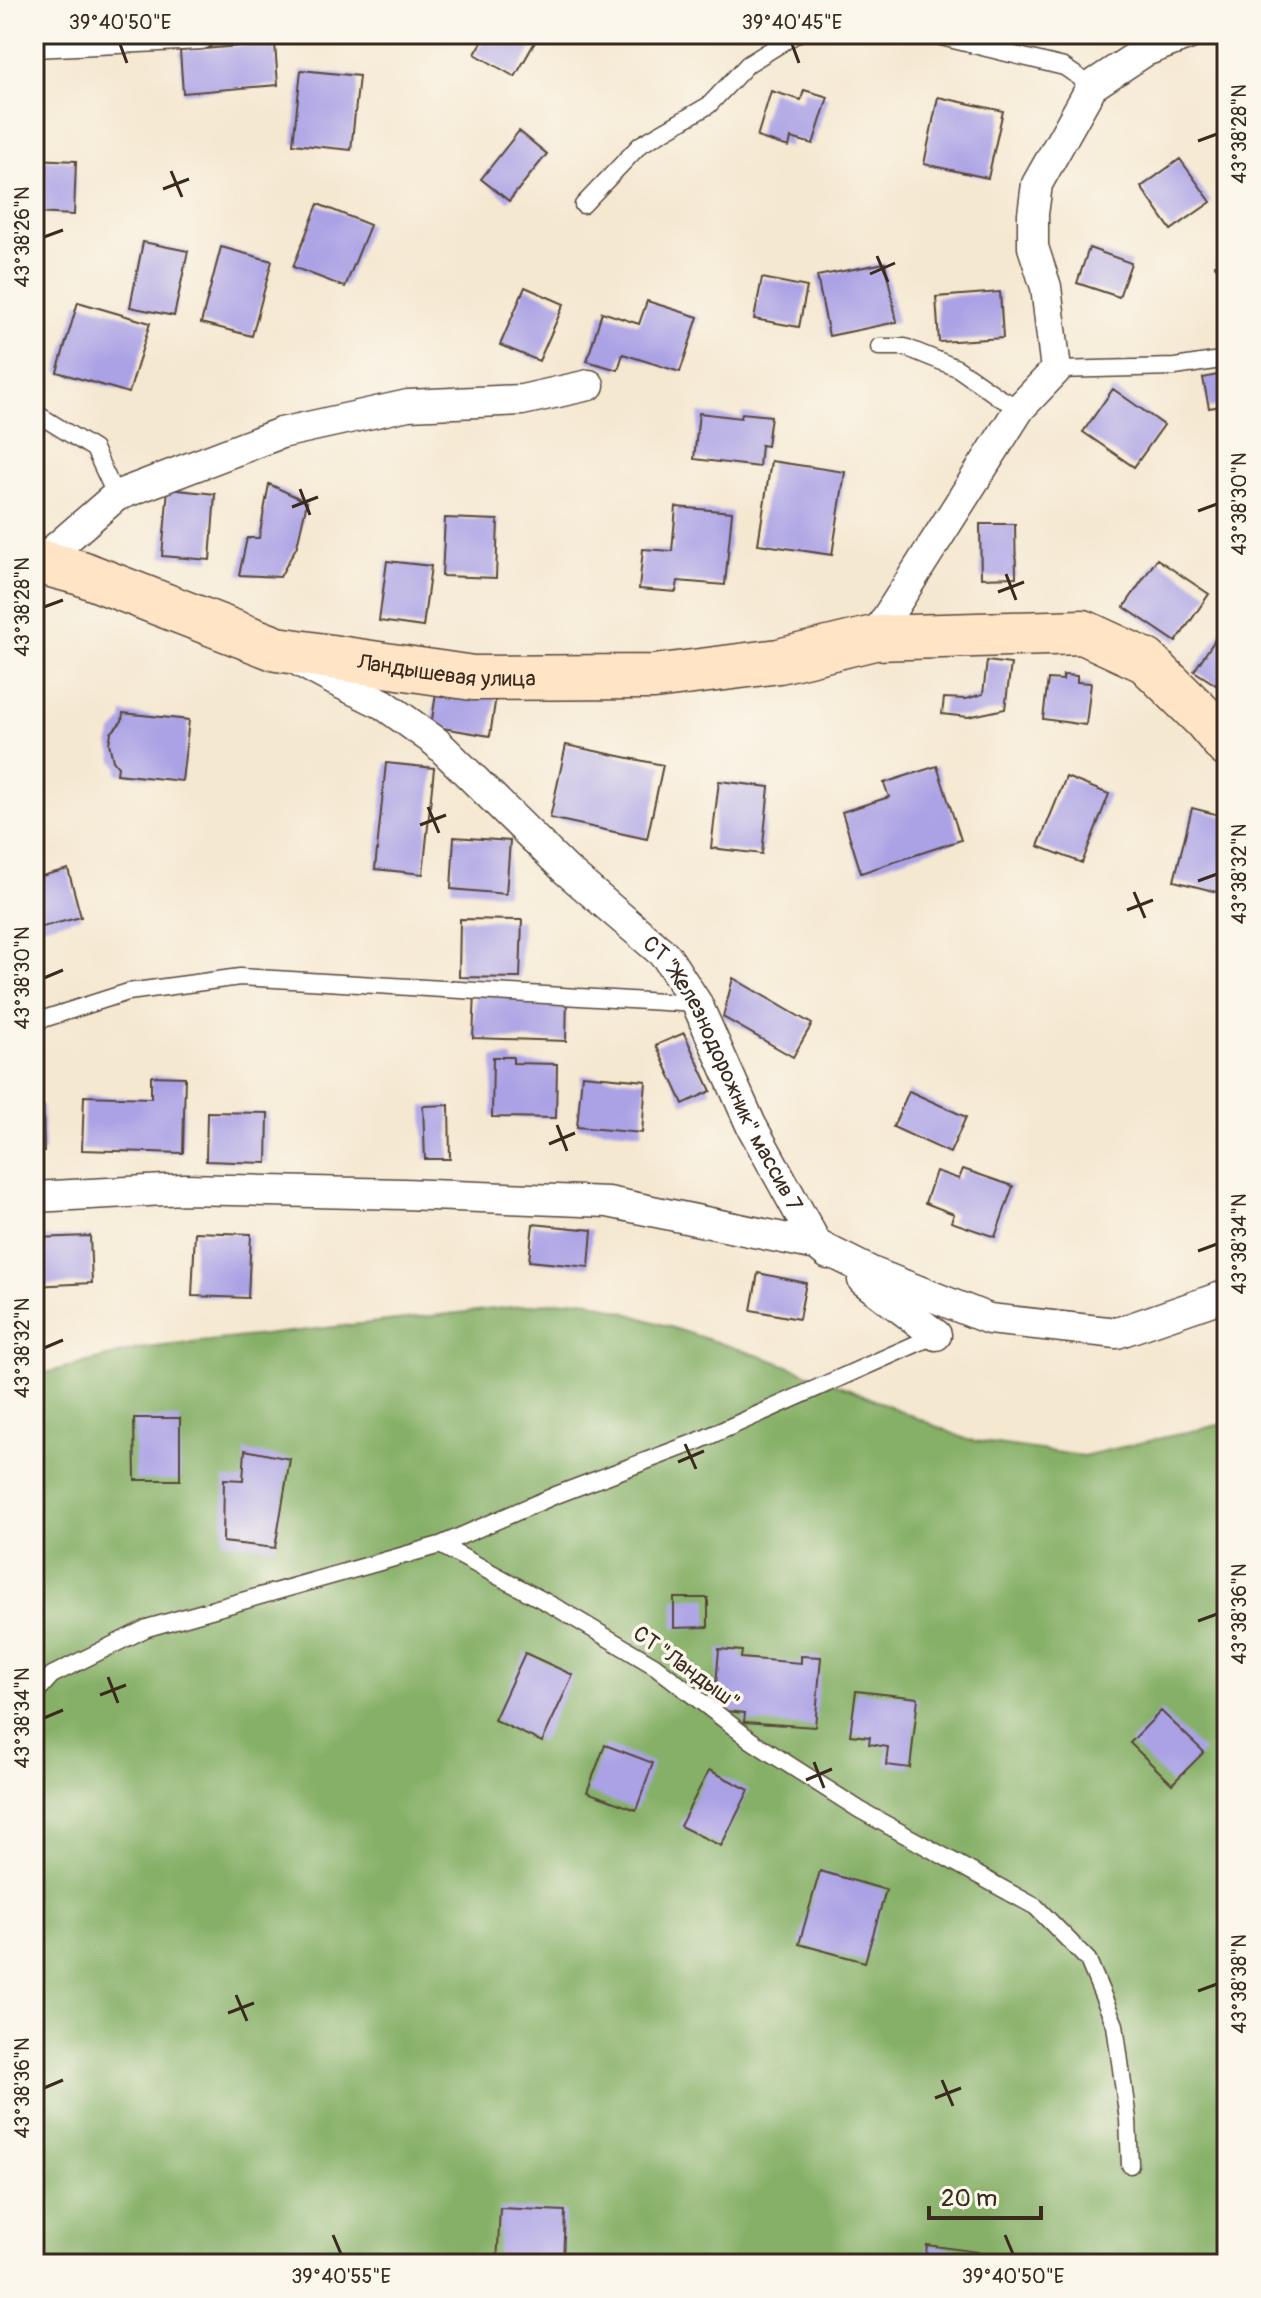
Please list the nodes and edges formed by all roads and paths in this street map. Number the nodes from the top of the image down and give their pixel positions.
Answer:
1 (201, 34) edge
2 (797, 34) edge
3 (929, 34) edge
4 (1190, 34) edge
5 (34, 42) edge
6 (1092, 86) junction
7 (583, 205) dead end
8 (879, 347) dead end
9 (1227, 359) edge
10 (1056, 370) junction
11 (589, 385) dead end
12 (1020, 408) junction
13 (34, 412) edge
14 (116, 496) junction
15 (37, 562) edge
16 (874, 638) junction
17 (277, 649) junction
18 (1227, 745) edge
19 (697, 1004) junction
20 (34, 1022) edge
21 (34, 1197) edge
22 (817, 1245) junction
23 (1227, 1295) edge
24 (936, 1335) joint
25 (440, 1545) junction
26 (34, 1695) edge
27 (1130, 2165) dead end

1 - 5 street
2 - 7 lane
3 - 6 lane
4 - 6 street
6 - 10 street
8 - 12 lane
9 - 10 lane
10 - 12 street
11 - 14 street
12 - 16 street
13 - 14 lane
14 - 15 street
15 - 17 street, Ландышевая улица
16 - 17 street, Ландышевая улица
16 - 18 street, Ландышевая улица
17 - 19 street, СТ "Железнодорожник" массив 7
19 - 20 lane
19 - 22 street, СТ "Железнодорожник" массив 7
21 - 22 street
22 - 23 street
22 - 24 street
24 - 25 lane
25 - 26 lane
25 - 27 lane, СТ "Ландыш"

